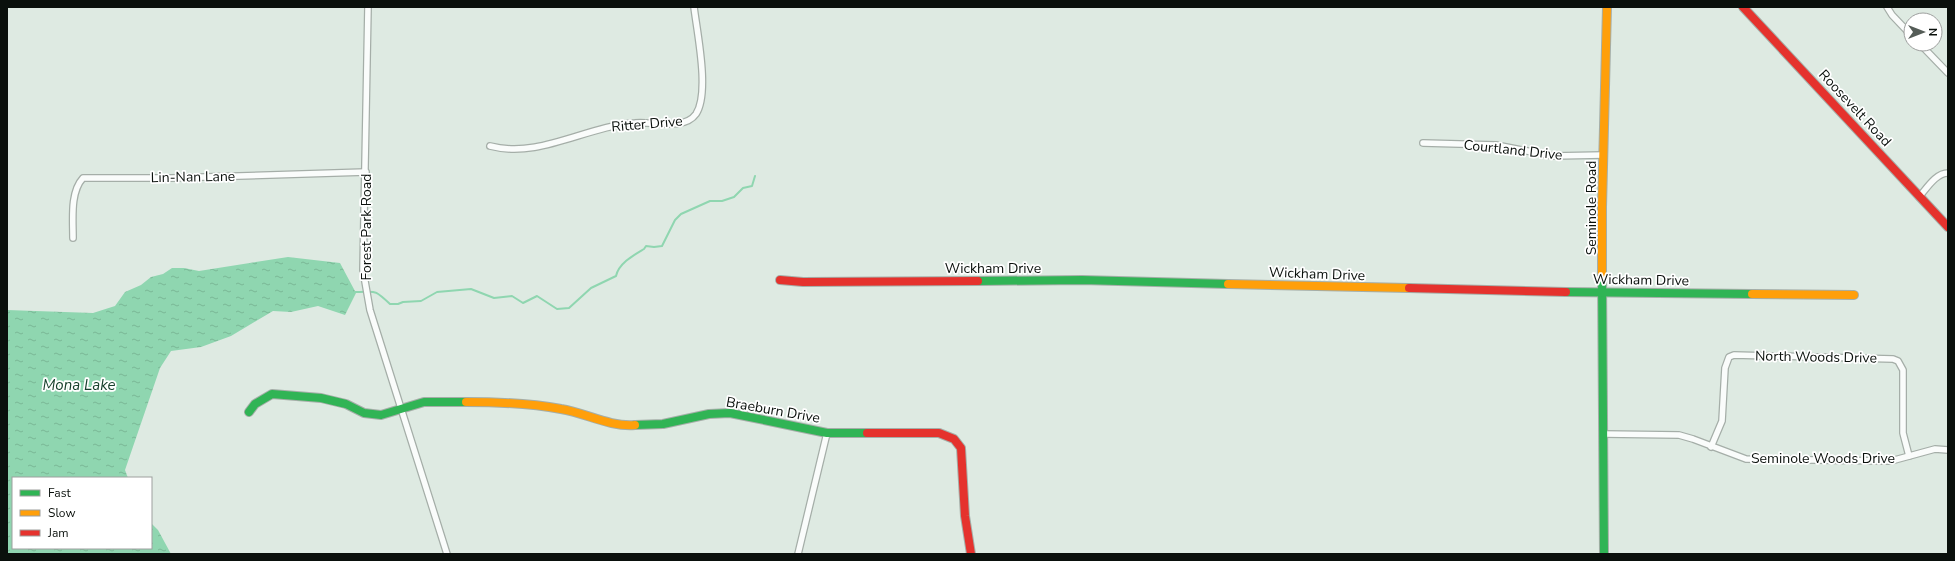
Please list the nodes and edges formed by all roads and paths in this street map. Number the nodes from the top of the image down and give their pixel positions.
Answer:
1 (368, 7) edge
2 (694, 7) edge
3 (1607, 7) edge
4 (1743, 7) edge
5 (1887, 7) edge
6 (1903, 27) edge
7 (1928, 52) edge
8 (1948, 73) edge
9 (1423, 143) dead end
10 (490, 146) dead end
11 (1604, 155) junction
12 (366, 172) junction
13 (1948, 174) edge
14 (1920, 197) junction
15 (1948, 227) edge
16 (73, 238) dead end
17 (780, 280) dead end
18 (1604, 293) junction
19 (1854, 295) dead end
20 (403, 409) junction
21 (249, 412) dead end
22 (827, 433) junction
23 (1604, 434) junction
24 (1712, 447) junction
25 (1948, 450) edge
26 (1909, 456) junction
27 (447, 554) edge
28 (798, 554) edge
29 (971, 554) edge
30 (1604, 554) edge

1 - 12 street, Forest Park Road
2 - 10 street, Ritter Drive
3 - 11 street, Seminole Road
4 - 14 street, Roosevelt Road
5 - 6 street
7 - 8 street
9 - 11 street, Courtland Drive
11 - 18 street, Seminole Road
12 - 16 street, Lin-Nan Lane
12 - 20 street, Forest Park Road
13 - 14 street
14 - 15 street, Roosevelt Road
17 - 18 street, Wickham Drive
18 - 19 street, Wickham Drive
18 - 23 street, Seminole Road
20 - 21 street, Braeburn Drive
20 - 22 street, Braeburn Drive
20 - 27 street, Forest Park Road
22 - 28 street
22 - 29 street, Braeburn Drive
23 - 24 street, Seminole Woods Drive
23 - 30 street, Seminole Road
24 - 26 street, Seminole Woods Drive
24 - 26 street, North Woods Drive
25 - 26 street, Seminole Woods Drive

